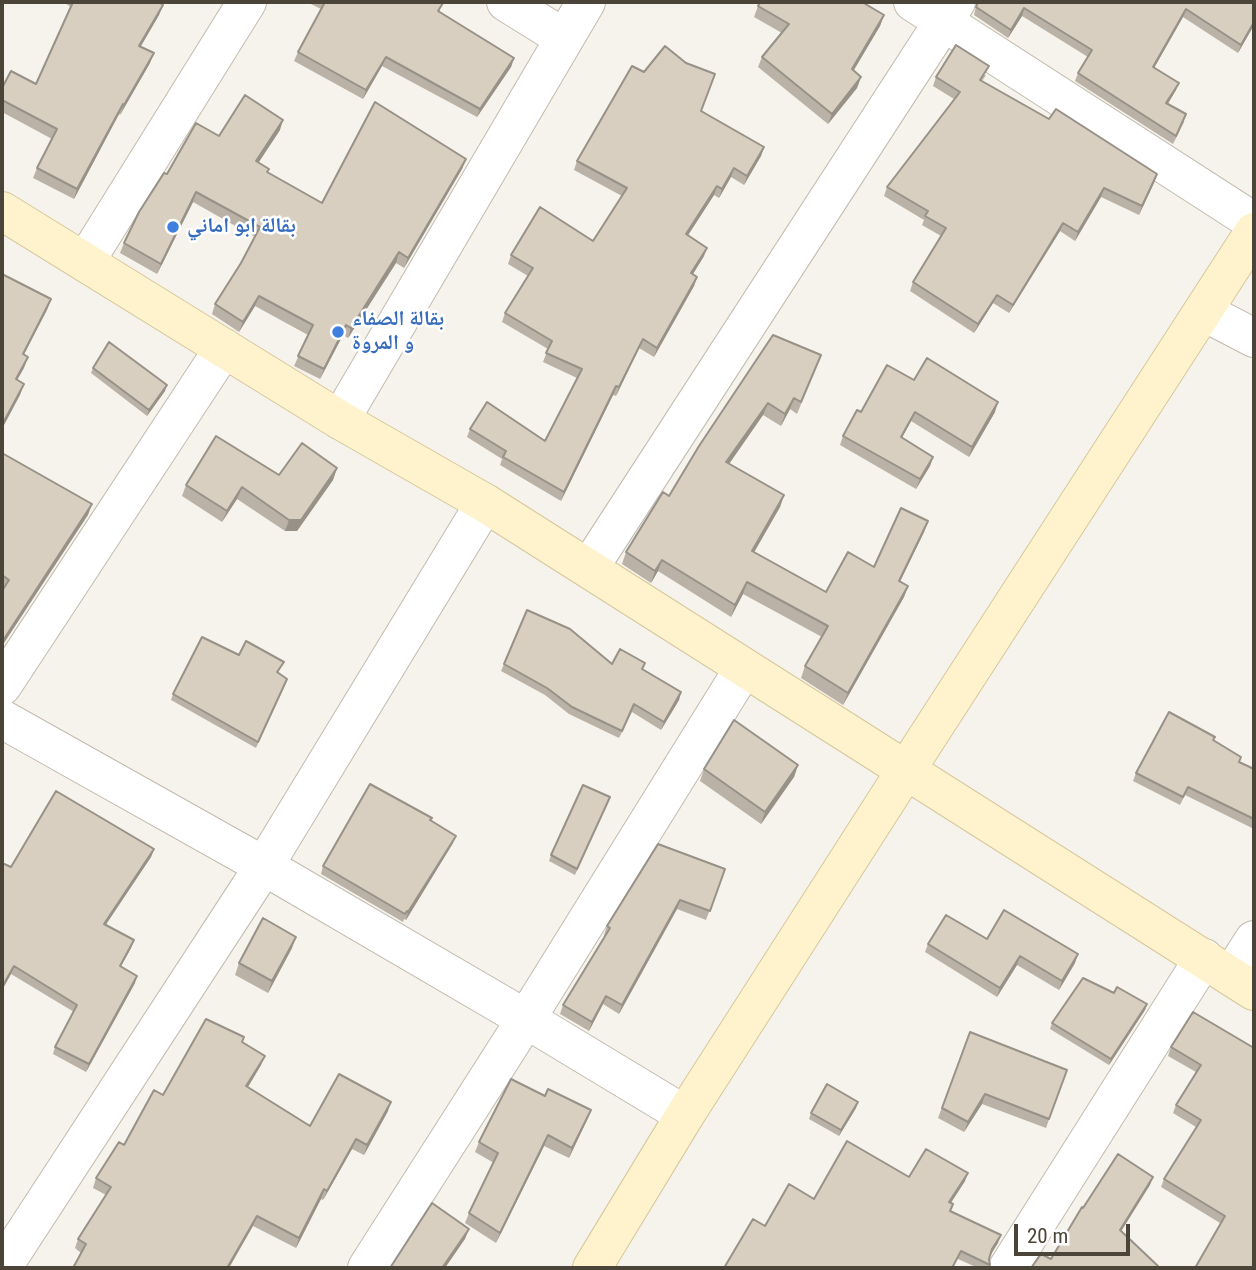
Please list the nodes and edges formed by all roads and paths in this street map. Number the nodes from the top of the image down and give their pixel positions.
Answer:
1 (247, 2) edge
2 (506, 2) edge
3 (586, 2) edge
4 (938, 8) edge
5 (564, 38) junction
6 (2, 211) edge
7 (1254, 222) edge
8 (1254, 232) edge
9 (85, 262) junction
10 (1204, 312) junction
11 (1254, 338) edge
12 (224, 348) junction
13 (340, 420) junction
14 (485, 503) junction
15 (589, 568) junction
16 (744, 668) junction
17 (2, 687) edge
18 (2, 719) edge
19 (906, 770) junction
20 (264, 866) junction
21 (1254, 940) edge
22 (1230, 975) edge
23 (526, 1019) junction
24 (685, 1115) junction
25 (2, 1268) edge
26 (367, 1268) edge
27 (592, 1268) edge
28 (1008, 1268) edge

1 - 9 street
2 - 5 street
3 - 5 street
4 - 7 street
4 - 15 street
5 - 13 street
6 - 9 street
8 - 10 street
9 - 12 street
10 - 11 street
10 - 19 street
12 - 13 street
12 - 17 street
13 - 14 street
14 - 15 street
14 - 20 street
15 - 16 street
16 - 19 street
16 - 23 street
18 - 20 street
19 - 22 street
19 - 24 street
20 - 23 street
20 - 25 street
21 - 22 street
22 - 28 street
23 - 24 street
23 - 26 street
24 - 27 street

